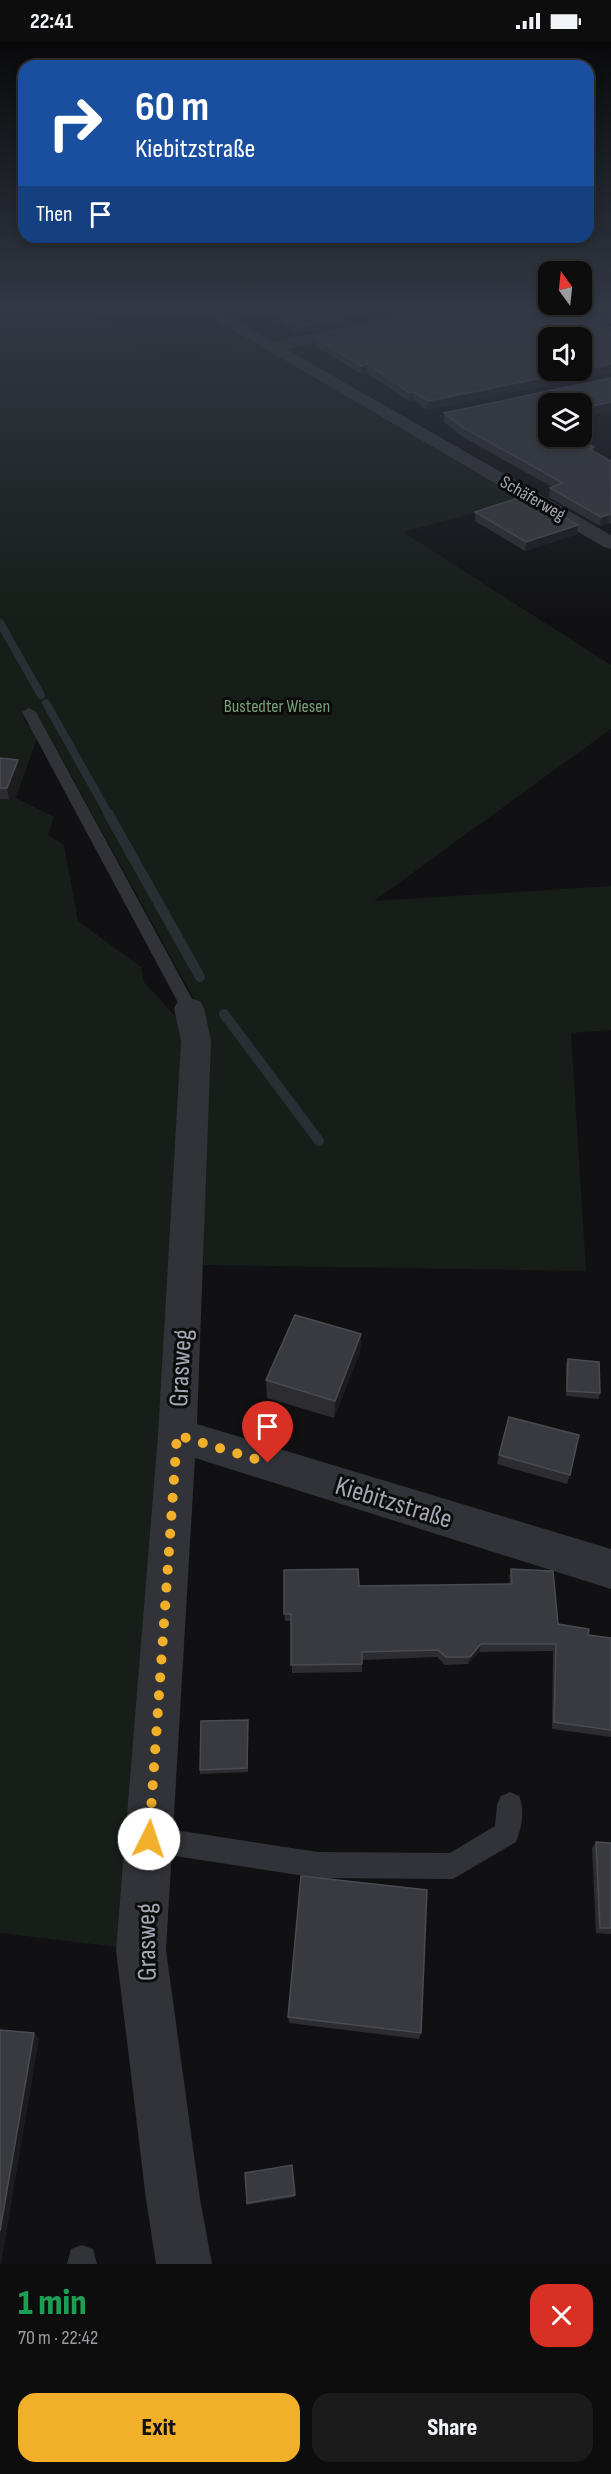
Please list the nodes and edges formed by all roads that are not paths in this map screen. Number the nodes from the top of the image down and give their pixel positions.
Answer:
1 (385, 413) edge
2 (426, 418) edge
3 (403, 423) junction
4 (611, 543) edge
5 (29, 712) dead end
6 (189, 1008) joint
7 (177, 1435) junction
8 (611, 1569) edge
9 (510, 1805) dead end
10 (149, 1839) junction
11 (184, 2264) edge

1 - 3 street, Schäferweg
2 - 3 street
3 - 4 street, Schäferweg
5 - 6 lane
6 - 7 street, Grasweg
7 - 8 street, Kiebitzstraße
7 - 10 street, Grasweg
9 - 10 lane
10 - 11 street, Grasweg

